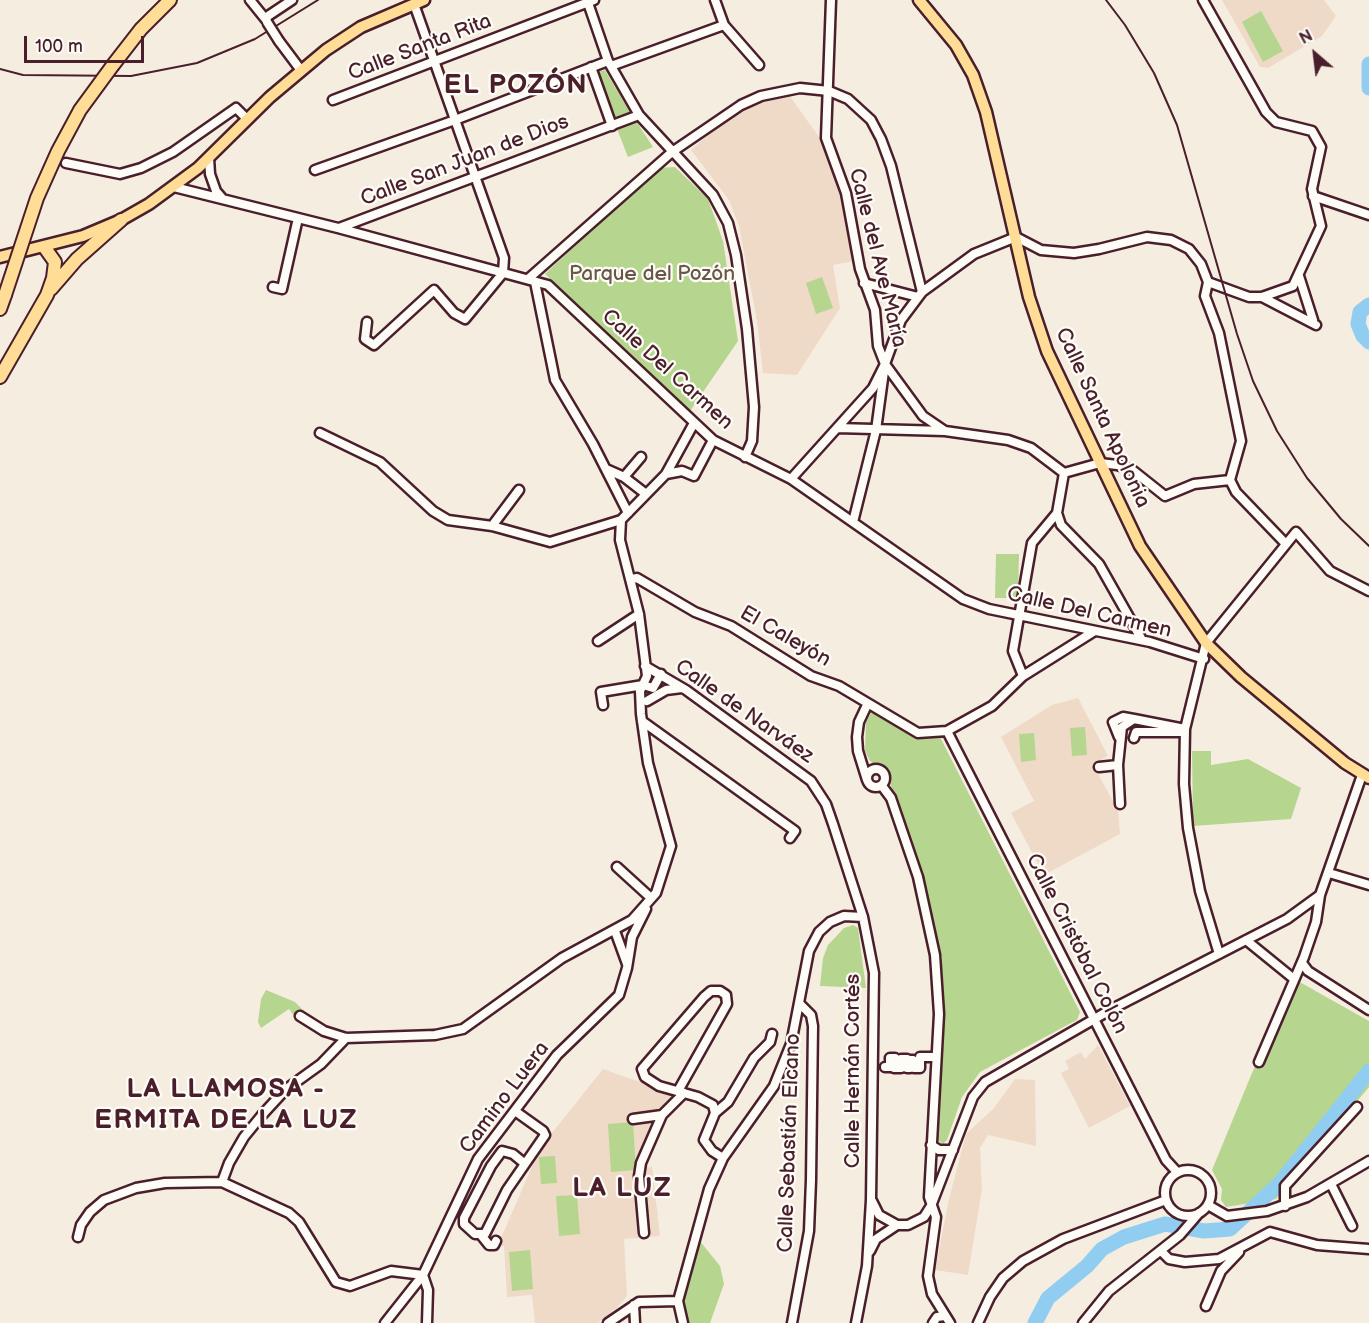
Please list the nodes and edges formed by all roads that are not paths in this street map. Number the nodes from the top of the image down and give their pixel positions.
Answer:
1 (170, 0) edge
2 (250, 0) edge
3 (292, 0) edge
4 (715, 0) edge
5 (831, 0) edge
6 (919, 0) edge
7 (1203, 0) edge
8 (590, 1) edge
9 (419, 2) edge
10 (266, 20) junction
11 (724, 25) junction
12 (435, 62) junction
13 (610, 63) junction
14 (759, 65) dead end
15 (591, 67) junction
16 (300, 69) junction
17 (829, 91) junction
18 (333, 100) dead end
19 (639, 115) junction
20 (247, 119) junction
21 (455, 120) junction
22 (612, 126) junction
23 (672, 152) junction
24 (209, 158) junction
25 (66, 163) dead end
26 (315, 170) dead end
27 (476, 177) junction
28 (174, 187) junction
29 (1313, 196) junction
30 (222, 199) junction
31 (1367, 214) edge
32 (298, 218) junction
33 (121, 220) junction
34 (338, 228) junction
35 (1016, 237) junction
36 (45, 248) junction
37 (2, 255) edge
38 (503, 273) junction
39 (1299, 276) junction
40 (532, 280) junction
41 (1208, 282) junction
42 (864, 283) junction
43 (273, 287) dead end
44 (47, 294) junction
45 (920, 294) junction
46 (1262, 297) junction
47 (0, 309) edge
48 (367, 322) dead end
49 (885, 363) junction
50 (0, 377) edge
51 (694, 423) junction
52 (837, 428) junction
53 (876, 430) junction
54 (945, 431) junction
55 (320, 433) dead end
56 (713, 440) junction
57 (641, 457) dead end
58 (746, 457) junction
59 (1100, 463) junction
60 (606, 468) junction
61 (1064, 473) junction
62 (666, 474) junction
63 (624, 477) junction
64 (791, 479) junction
65 (1230, 480) junction
66 (519, 490) dead end
67 (646, 494) junction
68 (628, 513) junction
69 (1057, 513) junction
70 (621, 520) junction
71 (853, 522) junction
72 (492, 526) junction
73 (1286, 544) junction
74 (632, 579) junction
75 (1369, 591) edge
76 (639, 614) junction
77 (1020, 614) junction
78 (1093, 632) junction
79 (1142, 640) junction
80 (598, 641) dead end
81 (1206, 643) junction
82 (1204, 659) junction
83 (645, 666) junction
84 (661, 674) junction
85 (1023, 676) junction
86 (641, 688) junction
87 (653, 688) junction
88 (682, 688) junction
89 (609, 696) dead end
90 (647, 701) junction
91 (603, 705) dead end
92 (867, 705) junction
93 (641, 718) junction
94 (947, 730) junction
95 (1184, 731) junction
96 (1134, 738) dead end
97 (860, 760) junction
98 (1118, 765) junction
99 (1099, 766) dead end
100 (871, 770) junction
101 (1366, 777) edge
102 (867, 780) junction
103 (882, 786) junction
104 (1120, 804) dead end
105 (833, 824) joint
106 (792, 835) dead end
107 (617, 867) dead end
108 (1329, 873) junction
109 (1369, 885) edge
110 (1320, 895) junction
111 (651, 898) junction
112 (857, 899) junction
113 (1303, 910) junction
114 (844, 916) junction
115 (863, 917) junction
116 (1316, 922) junction
117 (615, 931) junction
118 (1246, 940) junction
119 (1219, 954) junction
120 (1302, 963) junction
121 (627, 968) junction
122 (1294, 979) junction
123 (800, 1005) junction
124 (1369, 1010) edge
125 (300, 1016) dead end
126 (1094, 1021) junction
127 (772, 1034) dead end
128 (346, 1038) junction
129 (936, 1057) junction
130 (1259, 1062) dead end
131 (885, 1067) dead end
132 (681, 1092) junction
133 (1357, 1107) dead end
134 (515, 1111) junction
135 (715, 1113) junction
136 (662, 1115) junction
137 (633, 1119) dead end
138 (931, 1145) junction
139 (953, 1149) junction
140 (723, 1158) junction
141 (1369, 1161) edge
142 (524, 1163) junction
143 (1177, 1172) junction
144 (222, 1182) junction
145 (1331, 1184) junction
146 (871, 1200) junction
147 (1166, 1200) junction
148 (1208, 1205) junction
149 (931, 1206) junction
150 (1286, 1206) junction
151 (1199, 1213) junction
152 (897, 1225) junction
153 (1352, 1226) dead end
154 (644, 1233) dead end
155 (482, 1235) junction
156 (78, 1237) dead end
157 (496, 1241) dead end
158 (1243, 1246) junction
159 (1369, 1249) edge
160 (1161, 1251) junction
161 (868, 1255) junction
162 (423, 1275) junction
163 (678, 1302) junction
164 (634, 1305) junction
165 (1206, 1306) dead end
166 (947, 1320) edge
167 (385, 1323) edge
168 (427, 1323) edge
169 (608, 1323) edge
170 (635, 1323) edge
171 (683, 1323) edge
172 (792, 1323) edge
173 (856, 1323) edge
174 (933, 1323) edge
175 (978, 1323) edge
176 (1083, 1323) edge

1 - 47 highway, bridge
2 - 10 street
3 - 10 street
4 - 11 street
5 - 17 street, Calle del Ave María
6 - 35 main road, Calle Santa Apolonia
7 - 29 street
8 - 12 street, Calle Santa Rita
8 - 13 street
9 - 12 street
9 - 16 main road
10 - 16 street, bridge
11 - 13 street
11 - 14 street
12 - 18 street, Calle Santa Rita
12 - 21 street
13 - 15 street
13 - 19 street
15 - 21 street
15 - 22 street
16 - 20 main road
17 - 23 street
17 - 42 street, Calle del Ave María
17 - 45 street
19 - 22 street, Calle San Juan de Dios
19 - 23 street
20 - 24 main road
20 - 25 street
21 - 26 street
21 - 27 street
22 - 27 street, Calle San Juan de Dios
23 - 40 street
23 - 58 street
24 - 28 main road
24 - 30 street
27 - 34 street, Calle San Juan de Dios
27 - 38 street
28 - 30 street, Calle Del Carmen
28 - 33 main road
29 - 31 street
29 - 39 street
30 - 32 street, Calle Del Carmen
32 - 34 street, Calle Del Carmen
32 - 43 street
33 - 36 main road
33 - 44 highway
34 - 38 street, Calle Del Carmen
35 - 41 street
35 - 45 street
35 - 59 main road, Calle Santa Apolonia
36 - 37 main road
36 - 44 highway
38 - 40 street, Calle Del Carmen
38 - 48 street
39 - 46 street
39 - 46 street
40 - 51 street, Calle Del Carmen
40 - 60 street
41 - 46 street
41 - 65 street
42 - 45 street
42 - 49 street, Calle del Ave María
44 - 50 highway
45 - 49 street
49 - 52 street
49 - 53 street, Calle del Ave María
49 - 54 street
51 - 56 street, Calle Del Carmen
51 - 62 street
52 - 53 street
52 - 64 street
53 - 54 street
53 - 71 street, Calle del Ave María
54 - 61 street
55 - 72 street
56 - 58 street, Calle Del Carmen
56 - 62 street
57 - 63 street
58 - 64 street, Calle Del Carmen
59 - 61 street
59 - 65 street
59 - 81 main road, Calle Santa Apolonia
60 - 63 street
60 - 68 street
61 - 69 street
62 - 67 street
63 - 67 street
64 - 71 street, Calle Del Carmen
65 - 73 street
66 - 72 street
67 - 68 street
68 - 70 street
69 - 77 street
69 - 79 street
70 - 72 street
70 - 74 street, Camino Luera
71 - 77 street, Calle Del Carmen
73 - 75 street
73 - 81 street
74 - 76 street, Camino Luera
74 - 92 street, El Caleyón
76 - 80 street
76 - 83 street, Camino Luera
77 - 78 street, Calle Del Carmen
77 - 85 street
78 - 79 street, Calle Del Carmen
78 - 85 street
79 - 82 street, Calle Del Carmen
81 - 82 street
81 - 101 main road, Calle Santa Apolonia
82 - 95 street
83 - 84 street, Calle de Narváez
83 - 86 street, Camino Luera
84 - 87 street
84 - 88 street, Calle de Narváez
85 - 94 street
86 - 87 street
86 - 89 street
86 - 91 street
86 - 93 street, Camino Luera
87 - 90 street
88 - 90 street
88 - 105 street, Calle de Narváez
90 - 93 street
92 - 94 street, El Caleyón
92 - 97 street
93 - 106 street
93 - 111 street, Camino Luera
94 - 126 street, Calle Cristóbal Colón
95 - 96 street
95 - 98 street
95 - 119 street
97 - 100 street
97 - 102 street
98 - 99 street
98 - 104 street
100 - 102 street
100 - 103 street
101 - 108 street
102 - 103 street
103 - 129 street
105 - 112 street, Calle Hernán Cortés
107 - 111 street
108 - 109 street
108 - 110 street
110 - 113 street
110 - 116 street
111 - 117 street
111 - 121 street, Camino Luera
112 - 114 street
112 - 115 street, Calle Hernán Cortés
113 - 116 street
113 - 118 street
114 - 115 street
114 - 123 street
115 - 146 street, Calle Hernán Cortés
116 - 120 street
117 - 121 street
117 - 128 street
118 - 119 street
118 - 122 street
119 - 126 street
120 - 122 street
120 - 124 street
121 - 134 street, Camino Luera
122 - 130 street
123 - 140 street
123 - 172 street, Calle Sebastián Elcano
125 - 128 street
126 - 139 street
126 - 143 street, Calle Cristóbal Colón
127 - 135 street
128 - 144 street
129 - 131 street
129 - 138 street
132 - 132 street
132 - 135 street
132 - 136 street
133 - 150 street
134 - 142 street
134 - 162 street, Camino Luera
135 - 140 street
136 - 137 street
136 - 154 street
138 - 139 street
138 - 149 street
139 - 149 street
140 - 163 street
141 - 145 street
142 - 155 street
142 - 155 street
143 - 147 street
143 - 148 street
144 - 156 street
144 - 162 street
145 - 150 street
145 - 153 street
146 - 152 street
146 - 161 street, Calle Hernán Cortés
147 - 151 street
147 - 175 street
148 - 150 street
148 - 151 street
149 - 152 street
149 - 166 street
151 - 160 street
152 - 161 street
155 - 157 street
158 - 159 street
158 - 160 street
158 - 165 street
160 - 176 street
161 - 173 street, Calle Hernán Cortés
162 - 167 street, Camino Luera
162 - 168 street
163 - 164 street
163 - 171 street
164 - 169 street
164 - 170 street
166 - 174 street

